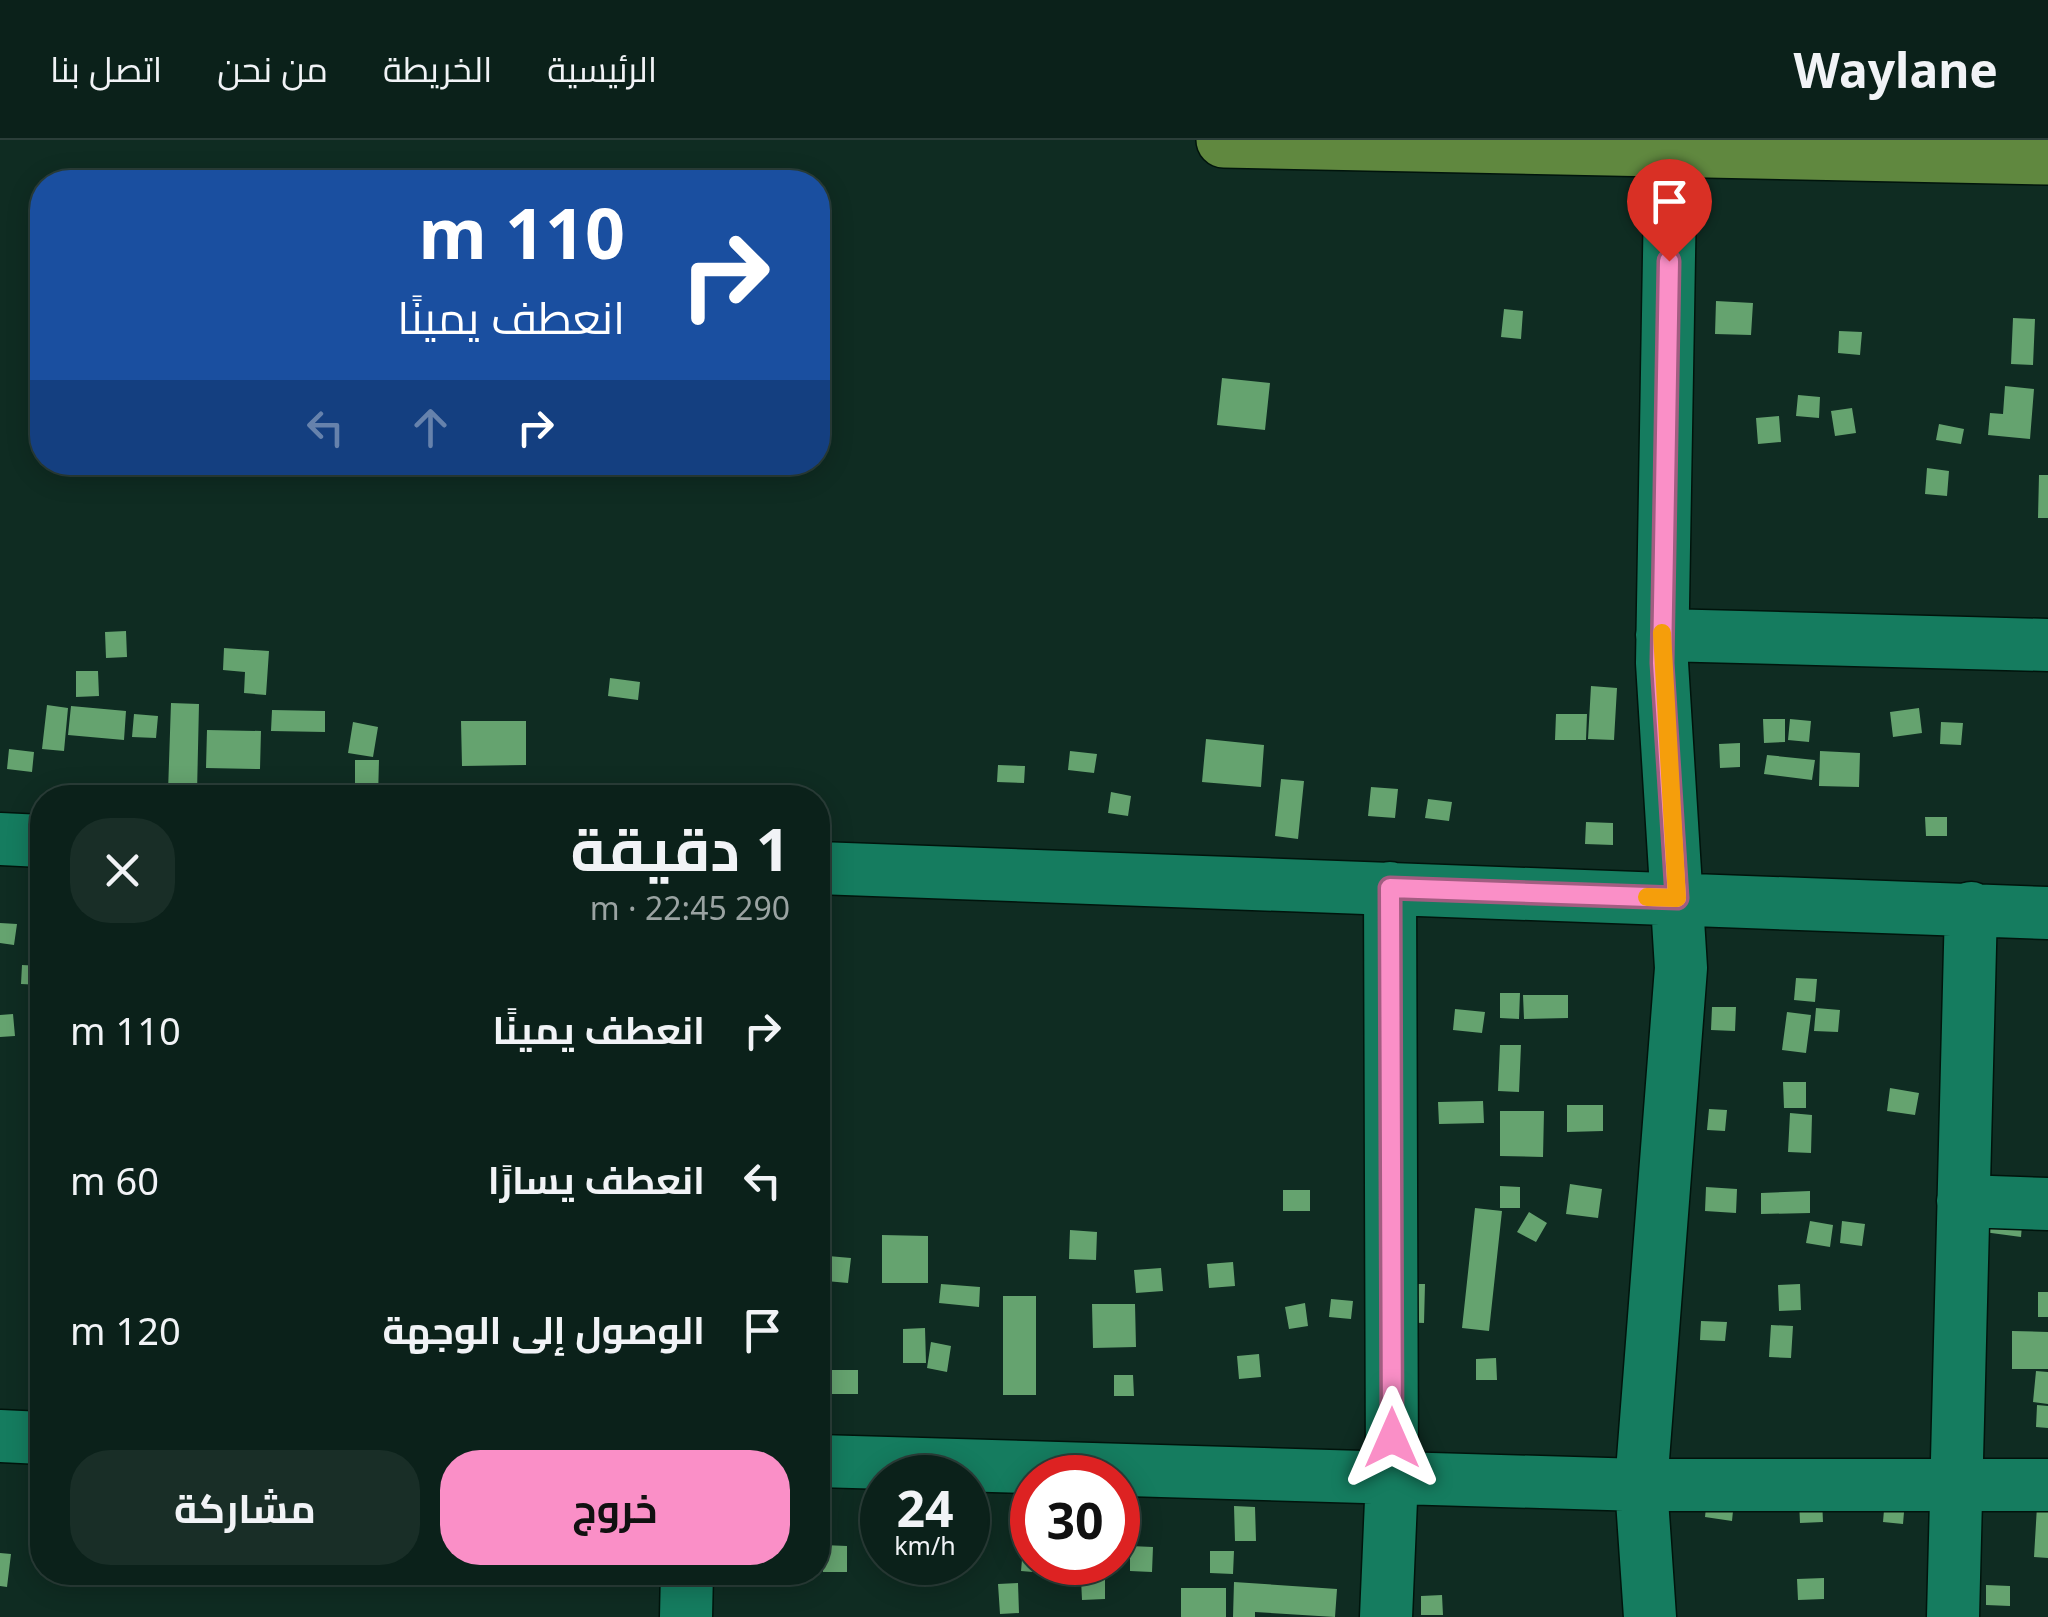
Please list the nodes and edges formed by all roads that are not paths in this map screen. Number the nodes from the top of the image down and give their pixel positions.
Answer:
1 (1224, 140) edge
2 (1671, 144) edge
3 (2048, 156) edge
4 (1662, 635) junction
5 (2048, 646) edge
6 (0, 840) edge
7 (30, 841) edge
8 (830, 868) edge
9 (1390, 888) junction
10 (1677, 898) junction
11 (1971, 908) junction
12 (2048, 913) edge
13 (1964, 1202) junction
14 (2048, 1204) edge
15 (0, 1436) edge
16 (30, 1437) edge
17 (830, 1461) edge
18 (1392, 1478) junction
19 (1956, 1484) junction
20 (1641, 1485) junction
21 (2048, 1485) edge
22 (687, 1585) edge
23 (686, 1617) edge
24 (1386, 1617) edge
25 (1650, 1617) edge
26 (1953, 1617) edge

1 - 2 main road
2 - 3 main road
2 - 4 street
4 - 5 street
4 - 10 street
6 - 7 street
8 - 9 street
9 - 10 street
9 - 18 street
10 - 11 street
10 - 20 street
11 - 12 street
11 - 13 street
13 - 14 street
13 - 19 street
15 - 16 street
17 - 18 street
18 - 20 street
18 - 24 street
19 - 20 street
19 - 21 street
19 - 26 street
20 - 25 street
22 - 23 street

